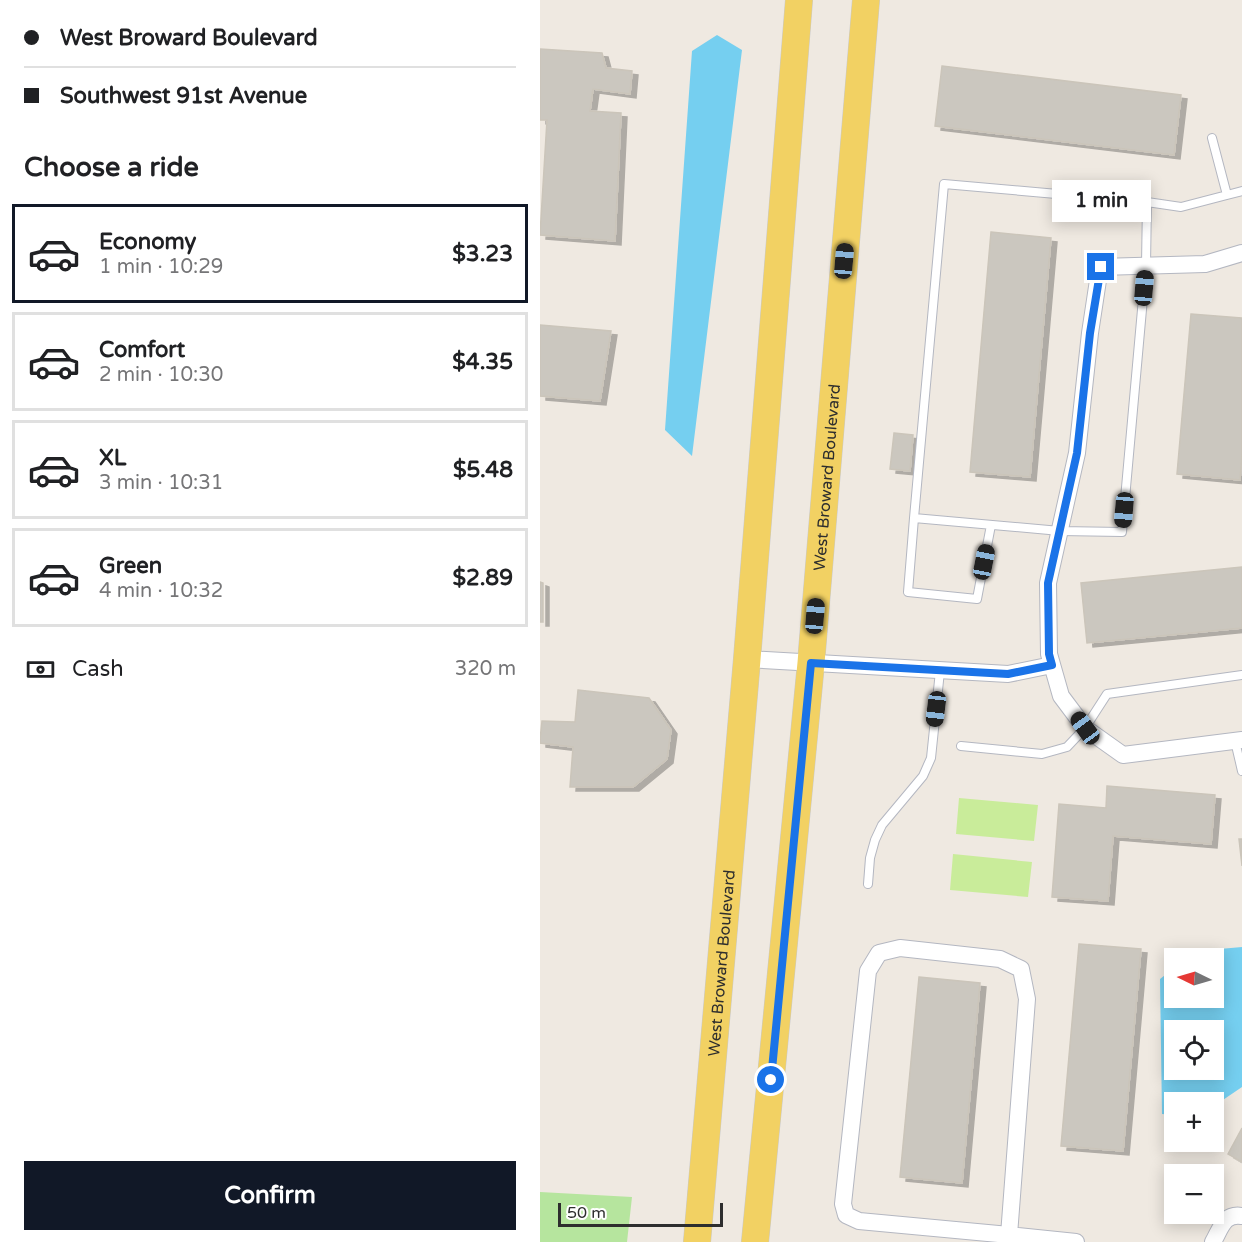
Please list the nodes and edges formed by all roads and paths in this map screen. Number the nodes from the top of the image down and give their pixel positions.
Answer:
1 (799, 0) edge
2 (866, 0) edge
3 (1212, 138) dead end
4 (1242, 190) edge
5 (1227, 195) junction
6 (1147, 202) junction
7 (1242, 253) edge
8 (1146, 265) junction
9 (914, 518) junction
10 (992, 525) junction
11 (1060, 531) junction
12 (747, 659) junction
13 (811, 663) junction
14 (1052, 665) junction
15 (940, 671) junction
16 (1242, 675) edge
17 (1085, 728) junction
18 (1239, 740) edge
19 (962, 746) dead end
20 (1242, 771) edge
21 (868, 884) dead end
22 (1242, 1216) edge
23 (1009, 1239) edge
24 (697, 1242) edge
25 (755, 1242) edge
26 (1076, 1242) edge
27 (1213, 1242) edge

1 - 12 main road, West Broward Boulevard
2 - 13 main road, West Broward Boulevard
3 - 5 lane
4 - 5 lane
5 - 6 lane
6 - 8 lane
6 - 9 lane
7 - 8 street
8 - 11 street
8 - 11 lane
9 - 10 lane
9 - 10 lane
10 - 11 lane
11 - 14 street
12 - 13 street
12 - 24 main road, West Broward Boulevard
13 - 15 street
13 - 25 main road, West Broward Boulevard
14 - 15 street
14 - 17 street
15 - 21 lane
16 - 17 lane
17 - 18 street
17 - 19 lane
18 - 20 lane
22 - 27 street
23 - 23 street
23 - 26 street

